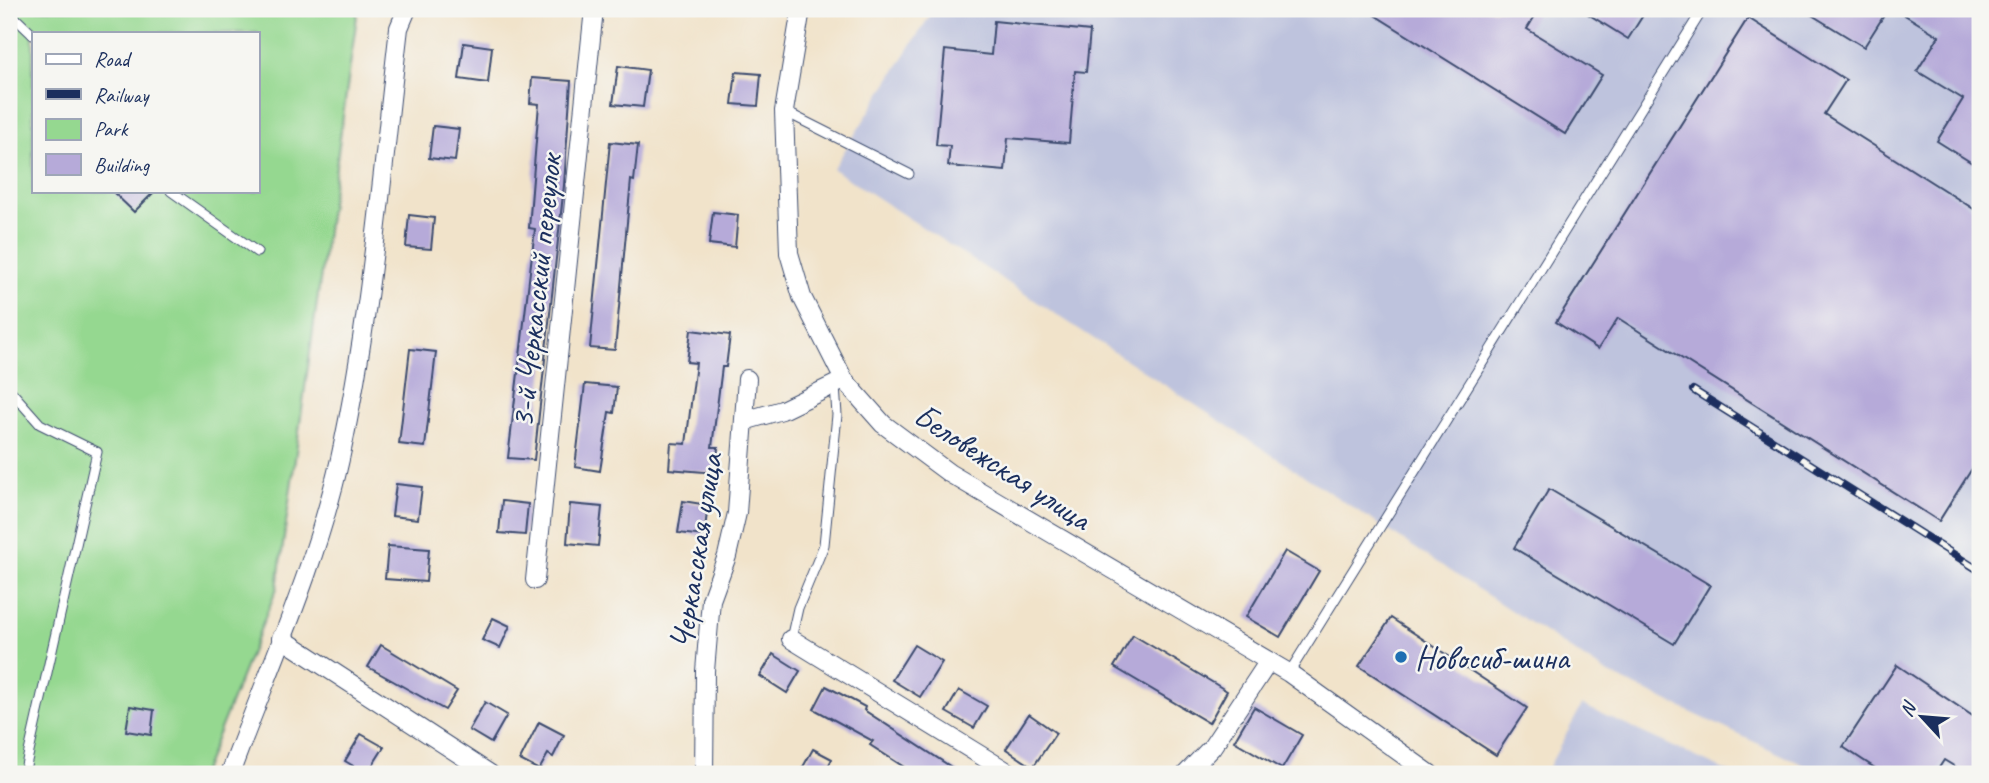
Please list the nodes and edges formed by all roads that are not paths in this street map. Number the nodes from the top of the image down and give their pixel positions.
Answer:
1 (407, 9) edge
2 (594, 9) edge
3 (1703, 9) edge
4 (796, 10) edge
5 (9, 12) edge
6 (32, 34) edge
7 (784, 111) junction
8 (909, 174) dead end
9 (172, 192) edge
10 (257, 253) dead end
11 (747, 379) dead end
12 (840, 383) junction
13 (9, 389) edge
14 (744, 421) junction
15 (535, 580) dead end
16 (281, 638) junction
17 (791, 639) joint
18 (1269, 661) junction
19 (1289, 673) junction
20 (709, 772) edge
21 (23, 774) edge
22 (230, 774) edge
23 (490, 774) edge
24 (1011, 774) edge
25 (1186, 774) edge
26 (1430, 774) edge

1 - 16 street
2 - 15 street, 3-й Черкасский переулок
3 - 19 lane
4 - 7 street, Беловежская улица
5 - 6 lane
7 - 8 lane
7 - 12 street, Беловежская улица
9 - 10 lane
11 - 14 street, Черкасская улица
12 - 14 street
12 - 17 lane
12 - 18 street, Беловежская улица
13 - 21 lane
14 - 20 street, Черкасская улица
16 - 22 street
16 - 23 street
17 - 24 street
18 - 19 street, Беловежская улица
18 - 25 street
19 - 26 street, Беловежская улица

